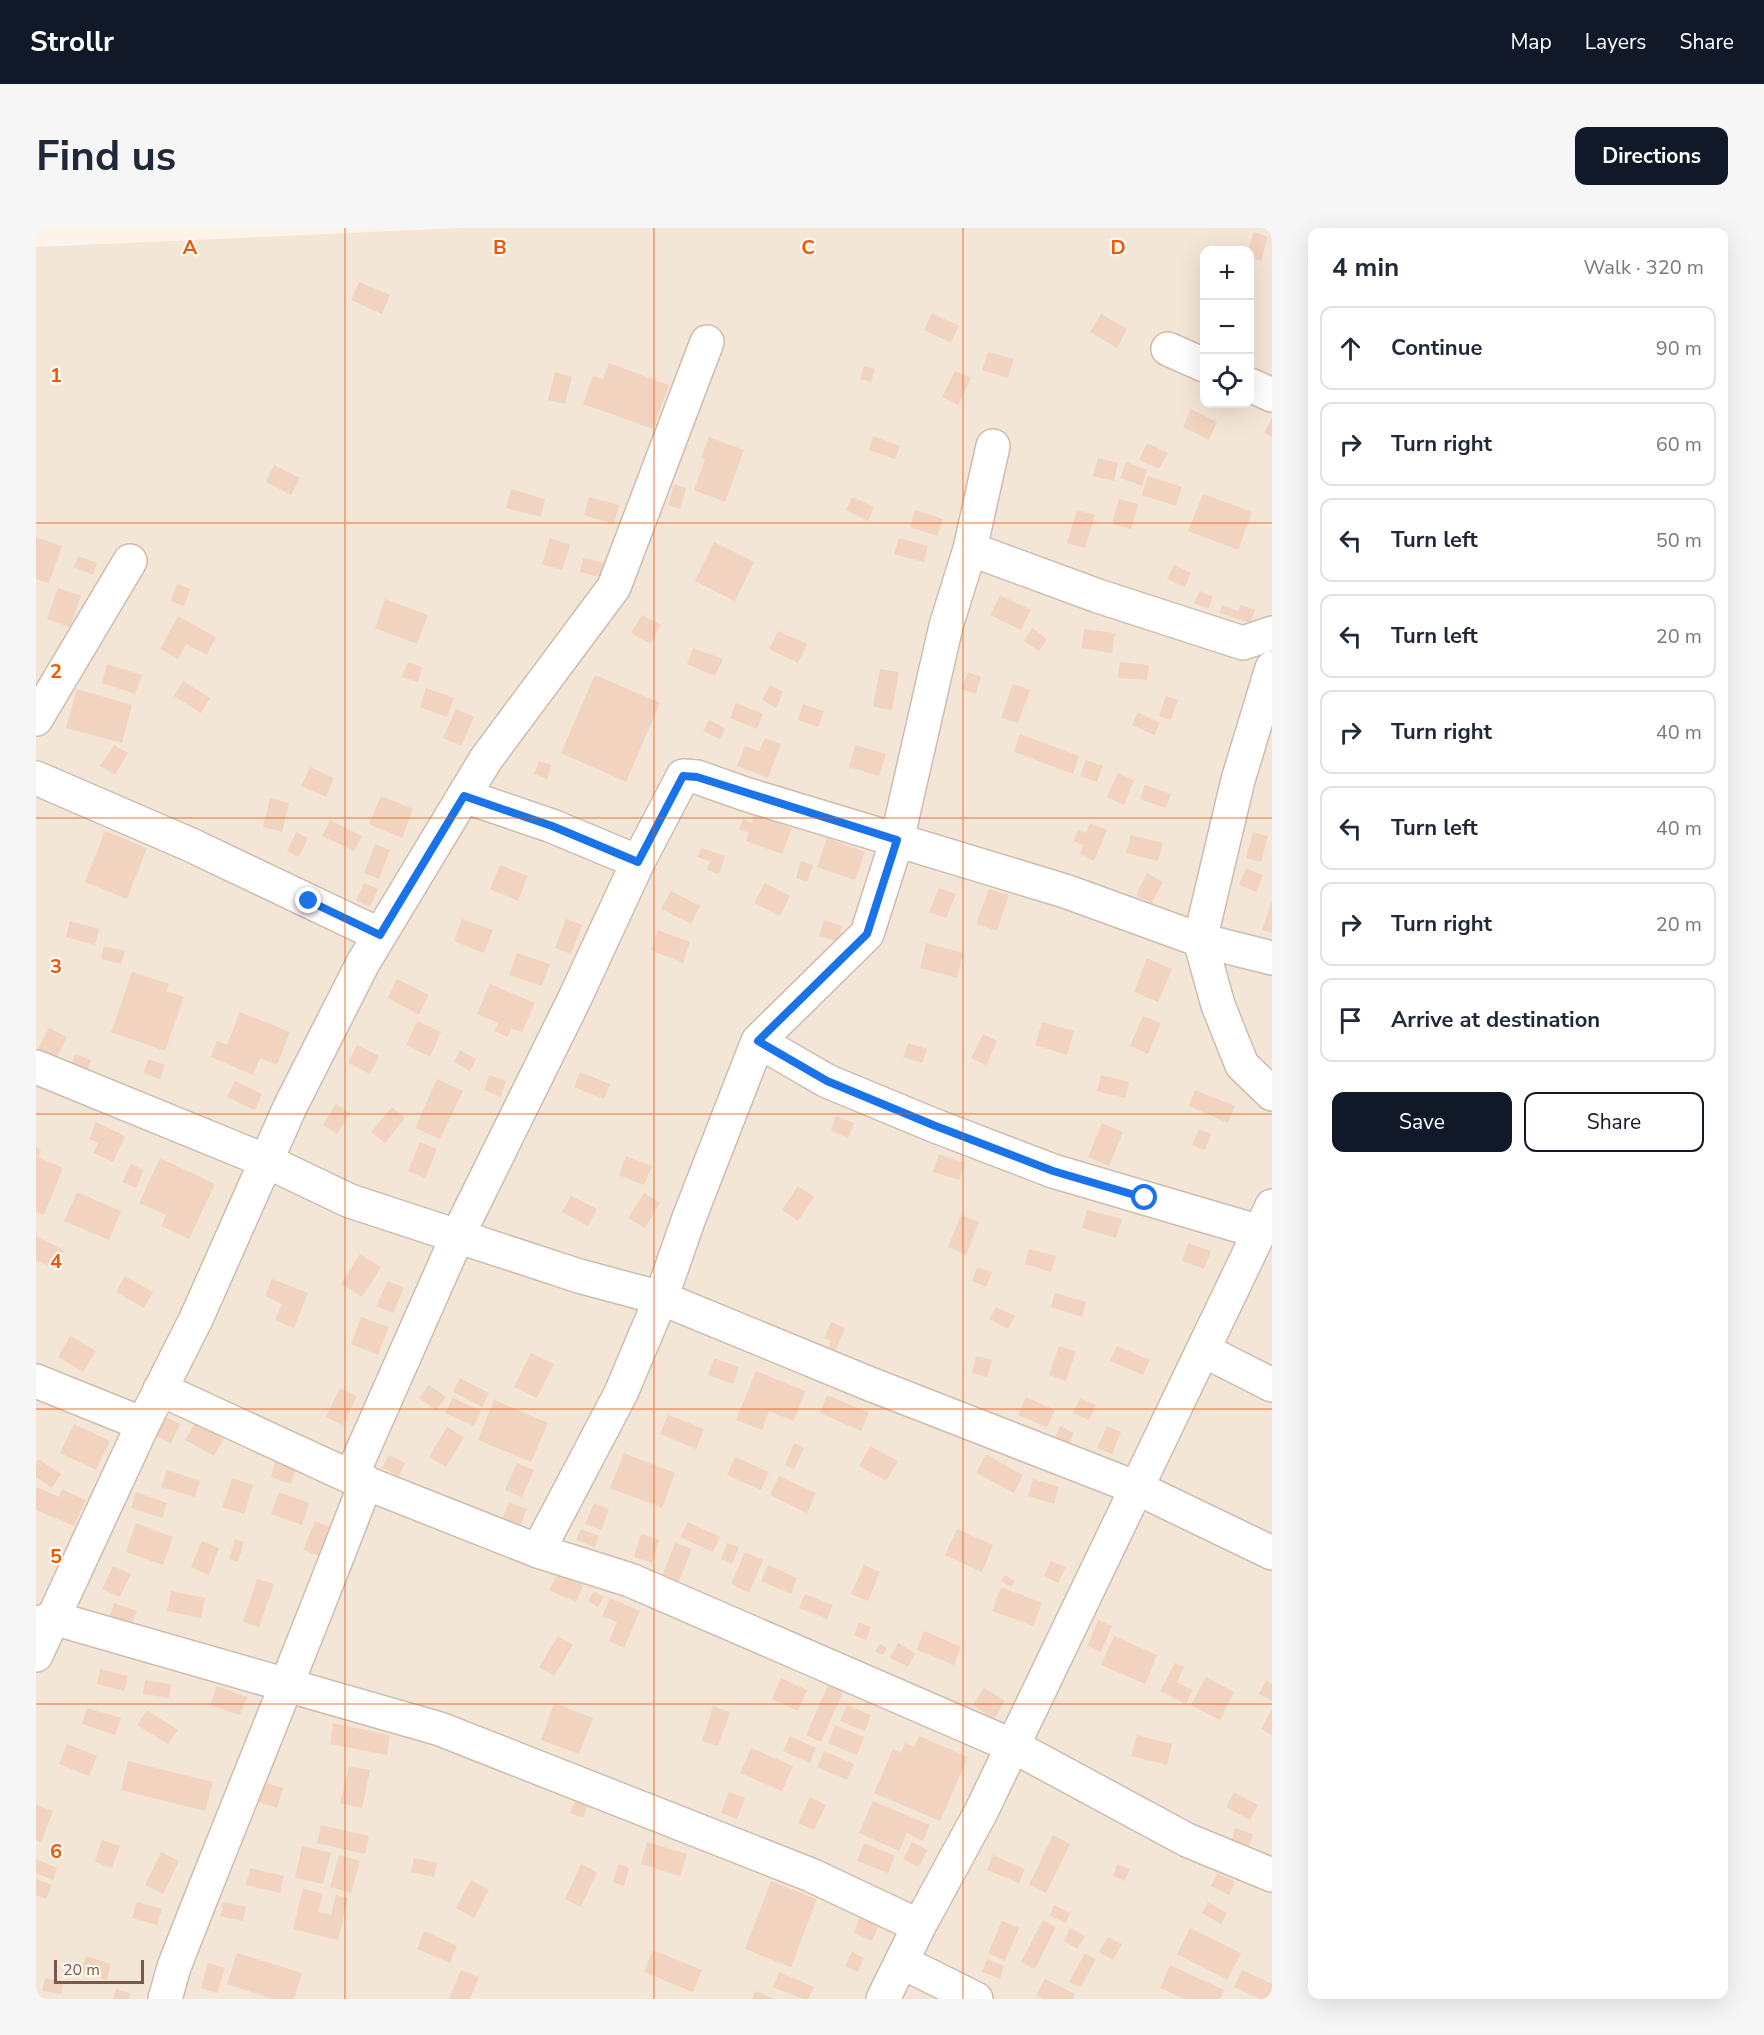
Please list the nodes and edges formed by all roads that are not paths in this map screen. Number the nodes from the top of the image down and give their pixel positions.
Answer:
1 (707, 342) dead end
2 (1168, 349) dead end
3 (1200, 363) edge
4 (1254, 387) edge
5 (1272, 395) edge
6 (993, 446) dead end
7 (970, 549) junction
8 (130, 561) dead end
9 (1272, 633) edge
10 (1272, 668) edge
11 (36, 719) edge
12 (36, 778) edge
13 (464, 796) junction
14 (897, 840) junction
15 (638, 862) junction
16 (380, 935) junction
17 (1200, 940) junction
18 (1272, 958) edge
19 (758, 1041) junction
20 (36, 1066) edge
21 (1272, 1094) edge
22 (266, 1161) junction
23 (1266, 1219) edge
24 (458, 1235) junction
25 (661, 1298) junction
26 (1203, 1350) junction
27 (36, 1381) edge
28 (1272, 1385) edge
29 (159, 1389) junction
30 (142, 1424) junction
31 (358, 1479) junction
32 (1137, 1488) junction
33 (538, 1551) junction
34 (1272, 1553) edge
35 (45, 1621) edge
36 (36, 1655) edge
37 (286, 1684) junction
38 (1013, 1746) junction
39 (1272, 1875) edge
40 (919, 1926) junction
41 (902, 1962) junction
42 (165, 1999) edge
43 (883, 1999) edge
44 (976, 1999) edge

1 - 13 street
2 - 3 street
4 - 5 street
6 - 7 street
7 - 9 street
7 - 14 street
8 - 11 street
10 - 17 street
12 - 16 street
13 - 15 street
13 - 16 street
14 - 15 street
14 - 17 street
14 - 19 street
15 - 24 street
16 - 22 street
17 - 18 street
17 - 21 street
19 - 23 street
19 - 25 street
20 - 22 street
22 - 24 street
22 - 29 street
23 - 26 street
24 - 25 street
24 - 31 street
25 - 32 street
25 - 33 street
26 - 28 street
26 - 32 street
27 - 30 street
29 - 30 street
29 - 31 street
30 - 35 street
31 - 33 street
31 - 37 street
32 - 34 street
32 - 38 street
33 - 38 street
35 - 36 street
35 - 37 street
37 - 40 street
37 - 42 street
38 - 39 street
38 - 40 street
40 - 41 street
41 - 43 street
41 - 44 street

